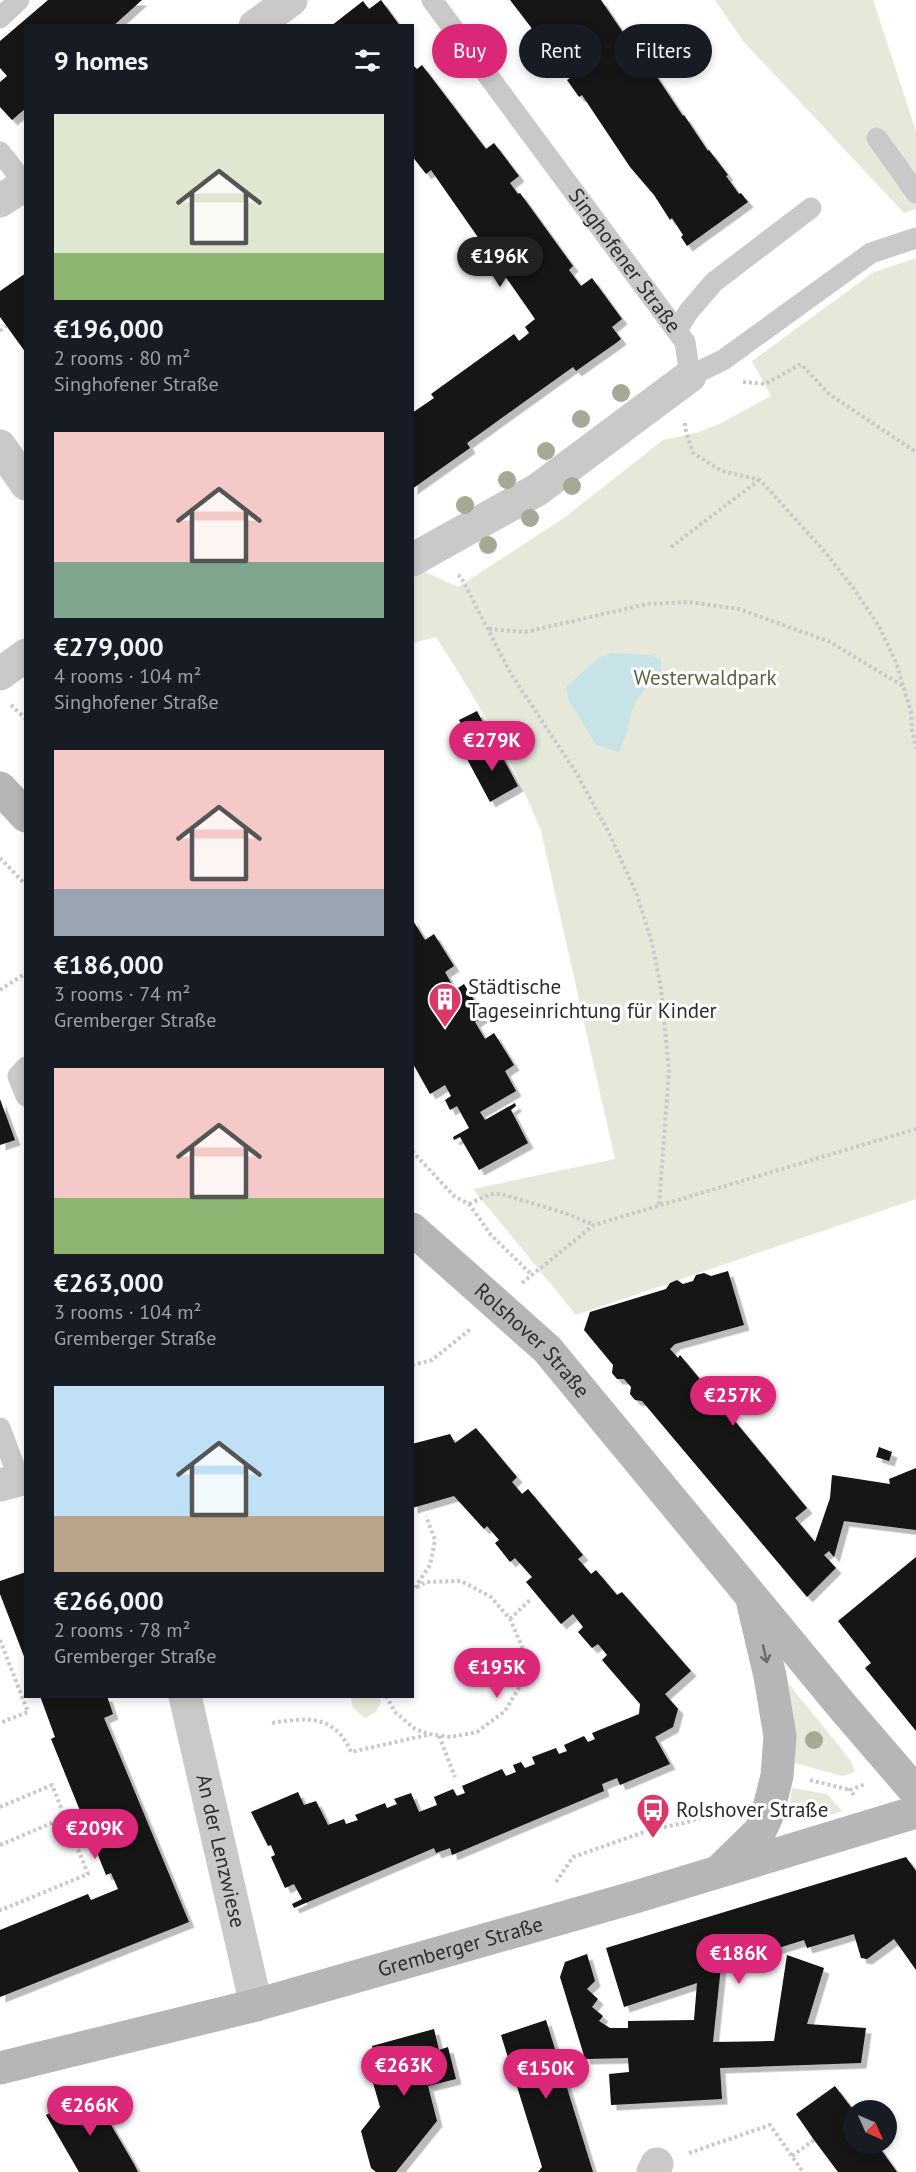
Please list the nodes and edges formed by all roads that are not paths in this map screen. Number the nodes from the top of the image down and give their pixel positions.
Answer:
1 (19, 0) edge
2 (291, 0) edge
3 (432, 0) edge
4 (0, 18) edge
5 (258, 24) edge
6 (877, 138) dead end
7 (0, 152) edge
8 (916, 193) edge
9 (18, 194) edge
10 (811, 208) dead end
11 (916, 238) edge
12 (677, 330) junction
13 (690, 376) junction
14 (0, 446) edge
15 (24, 481) edge
16 (417, 555) edge
17 (24, 656) edge
18 (0, 674) edge
19 (0, 788) edge
20 (24, 814) edge
21 (24, 1069) edge
22 (24, 1091) edge
23 (414, 1231) edge
24 (0, 1428) edge
25 (15, 1481) edge
26 (752, 1597) junction
27 (185, 1698) edge
28 (916, 1792) edge
29 (916, 1812) edge
30 (719, 1871) junction
31 (256, 2006) junction
32 (0, 2068) edge

1 - 4 lane
2 - 5 street
3 - 12 lane, Singhofener Straße
6 - 8 lane
7 - 9 lane
10 - 12 lane
11 - 13 lane
12 - 13 lane, Singhofener Straße
13 - 16 street
14 - 15 street
17 - 18 street
19 - 20 street
21 - 22 lane
23 - 26 street, Rolshover Straße
24 - 25 lane
26 - 28 street, Rolshover Straße
26 -> 30 street
27 - 31 street, An der Lenzwiese
29 - 30 street, Gremberger Straße
30 - 31 street, Gremberger Straße
31 - 32 street, Gremberger Straße

